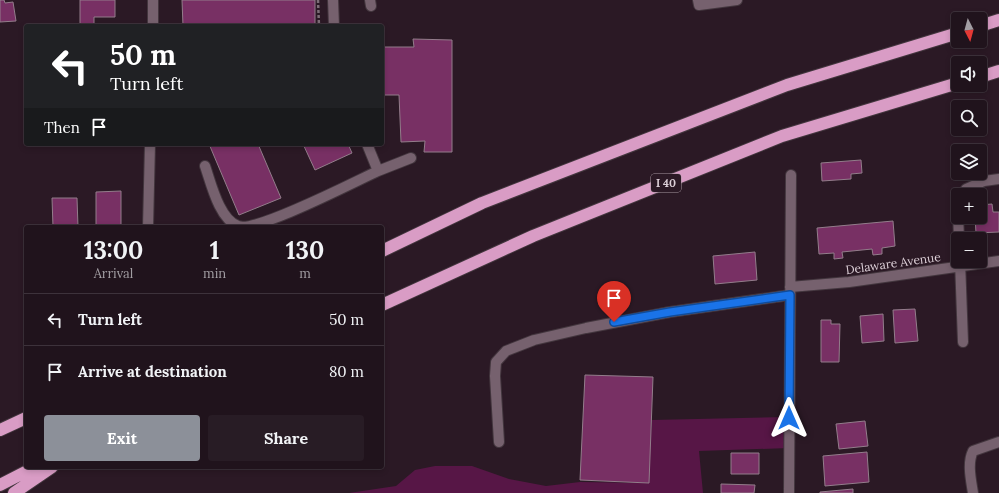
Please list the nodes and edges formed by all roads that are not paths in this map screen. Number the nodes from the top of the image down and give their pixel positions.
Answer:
1 (153, 0) edge
2 (332, 0) edge
3 (698, 0) edge
4 (737, 0) edge
5 (999, 20) edge
6 (153, 24) edge
7 (334, 24) edge
8 (987, 24) edge
9 (951, 35) edge
10 (999, 71) edge
11 (987, 75) edge
12 (951, 86) edge
13 (150, 146) edge
14 (368, 146) edge
15 (411, 158) dead end
16 (205, 166) dead end
17 (378, 171) junction
18 (791, 175) dead end
19 (999, 179) edge
20 (968, 188) edge
21 (148, 225) edge
22 (236, 225) edge
23 (255, 225) edge
24 (384, 250) edge
25 (999, 261) edge
26 (987, 262) edge
27 (951, 265) edge
28 (960, 268) edge
29 (790, 291) junction
30 (384, 304) edge
31 (963, 342) dead end
32 (24, 419) edge
33 (0, 430) edge
34 (499, 442) dead end
35 (999, 442) edge
36 (31, 469) edge
37 (49, 469) edge
38 (0, 485) edge
39 (14, 493) edge
40 (789, 493) edge
41 (973, 493) edge

1 - 6 street
2 - 7 street
3 - 4 street
5 - 8 highway
9 - 24 highway
10 - 11 highway
12 - 30 highway, I 40
13 - 21 street
14 - 17 street
15 - 17 street
16 - 22 street
17 - 23 street
18 - 29 street
19 - 20 street
25 - 26 street, Delaware Avenue
27 - 29 street, Delaware Avenue
28 - 31 street
29 - 34 street, Delaware Avenue
29 - 40 street
32 - 33 highway
35 - 41 street
36 - 38 highway
37 - 39 highway

